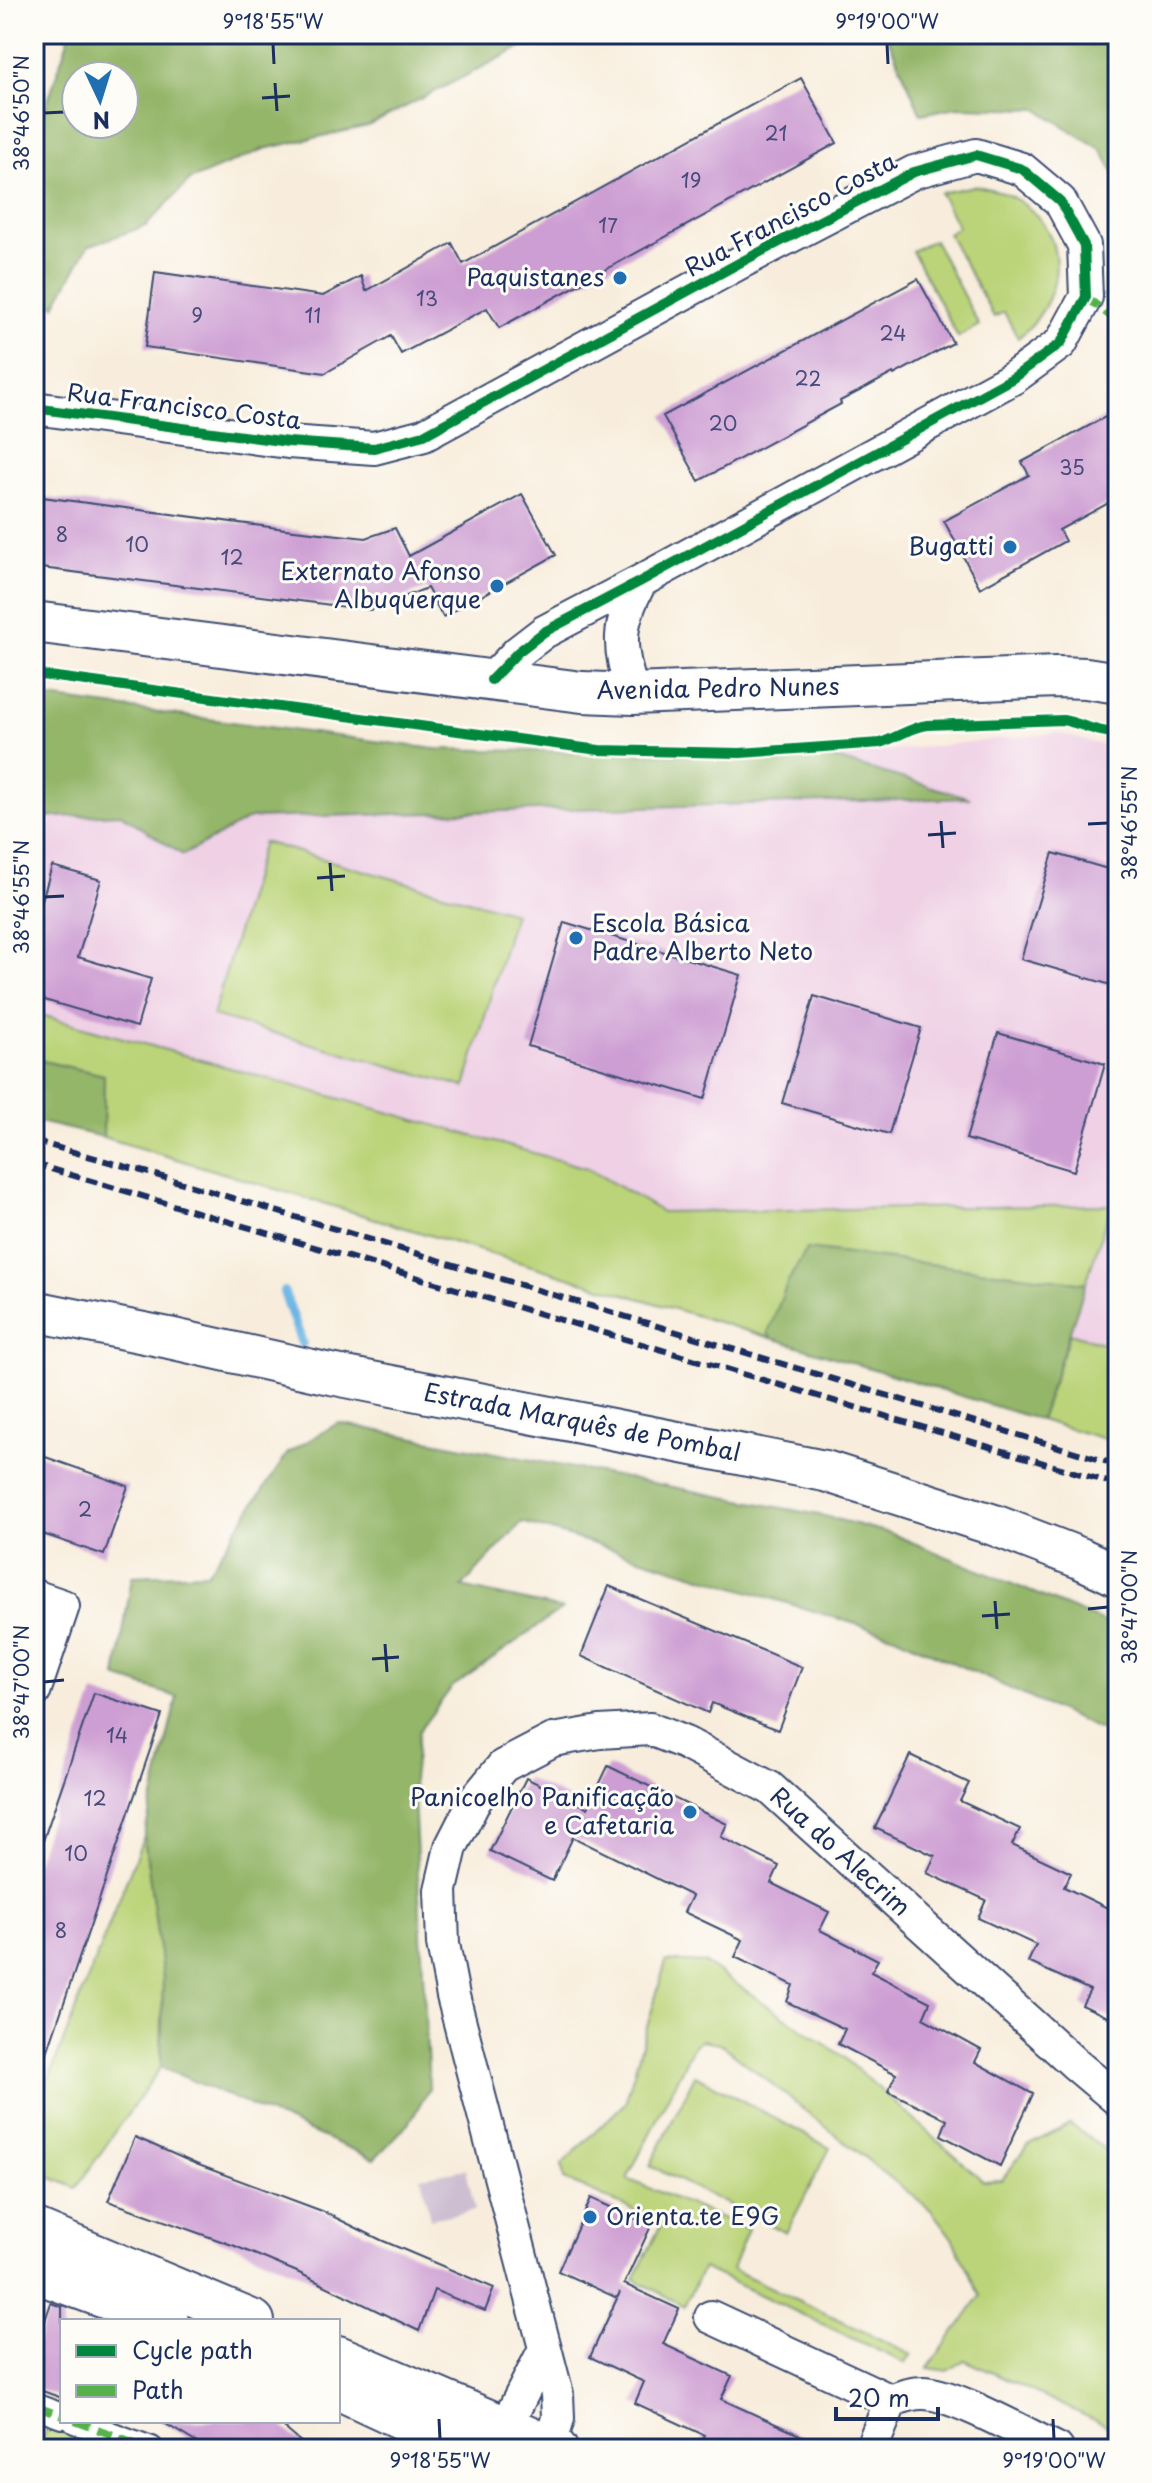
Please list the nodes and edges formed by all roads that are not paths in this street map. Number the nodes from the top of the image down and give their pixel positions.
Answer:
1 (34, 408) edge
2 (641, 581) junction
3 (34, 622) edge
4 (491, 680) junction
5 (1118, 683) edge
6 (633, 694) junction
7 (34, 1311) edge
8 (1118, 1576) edge
9 (48, 1601) edge
10 (34, 1692) edge
11 (1118, 2100) edge
12 (38, 2242) edge
13 (34, 2272) edge
14 (711, 2317) dead end
15 (163, 2319) edge
16 (249, 2319) edge
17 (545, 2349) junction
18 (340, 2357) edge
19 (340, 2390) edge
20 (891, 2401) junction
21 (37, 2407) dead end
22 (60, 2415) edge
23 (80, 2423) edge
24 (499, 2438) edge
25 (552, 2448) edge
26 (151, 2449) edge
27 (467, 2449) edge
28 (871, 2449) edge
29 (1057, 2449) edge

1 - 2 street, Rua Francisco Costa
2 - 4 street, Rua Francisco Costa
2 - 6 street
3 - 4 street, Avenida Pedro Nunes
4 - 6 street, Avenida Pedro Nunes
5 - 6 street, Avenida Pedro Nunes
7 - 8 street, Estrada Marquês de Pombal
9 - 10 street
11 - 17 street, Rua do Alecrim
12 - 16 street
13 - 15 street
14 - 20 street
17 - 24 street
17 - 25 street, Rua do Alecrim
18 - 24 street
19 - 27 street
20 - 28 street
20 - 29 street
21 - 22 street
23 - 26 street
24 - 25 street

